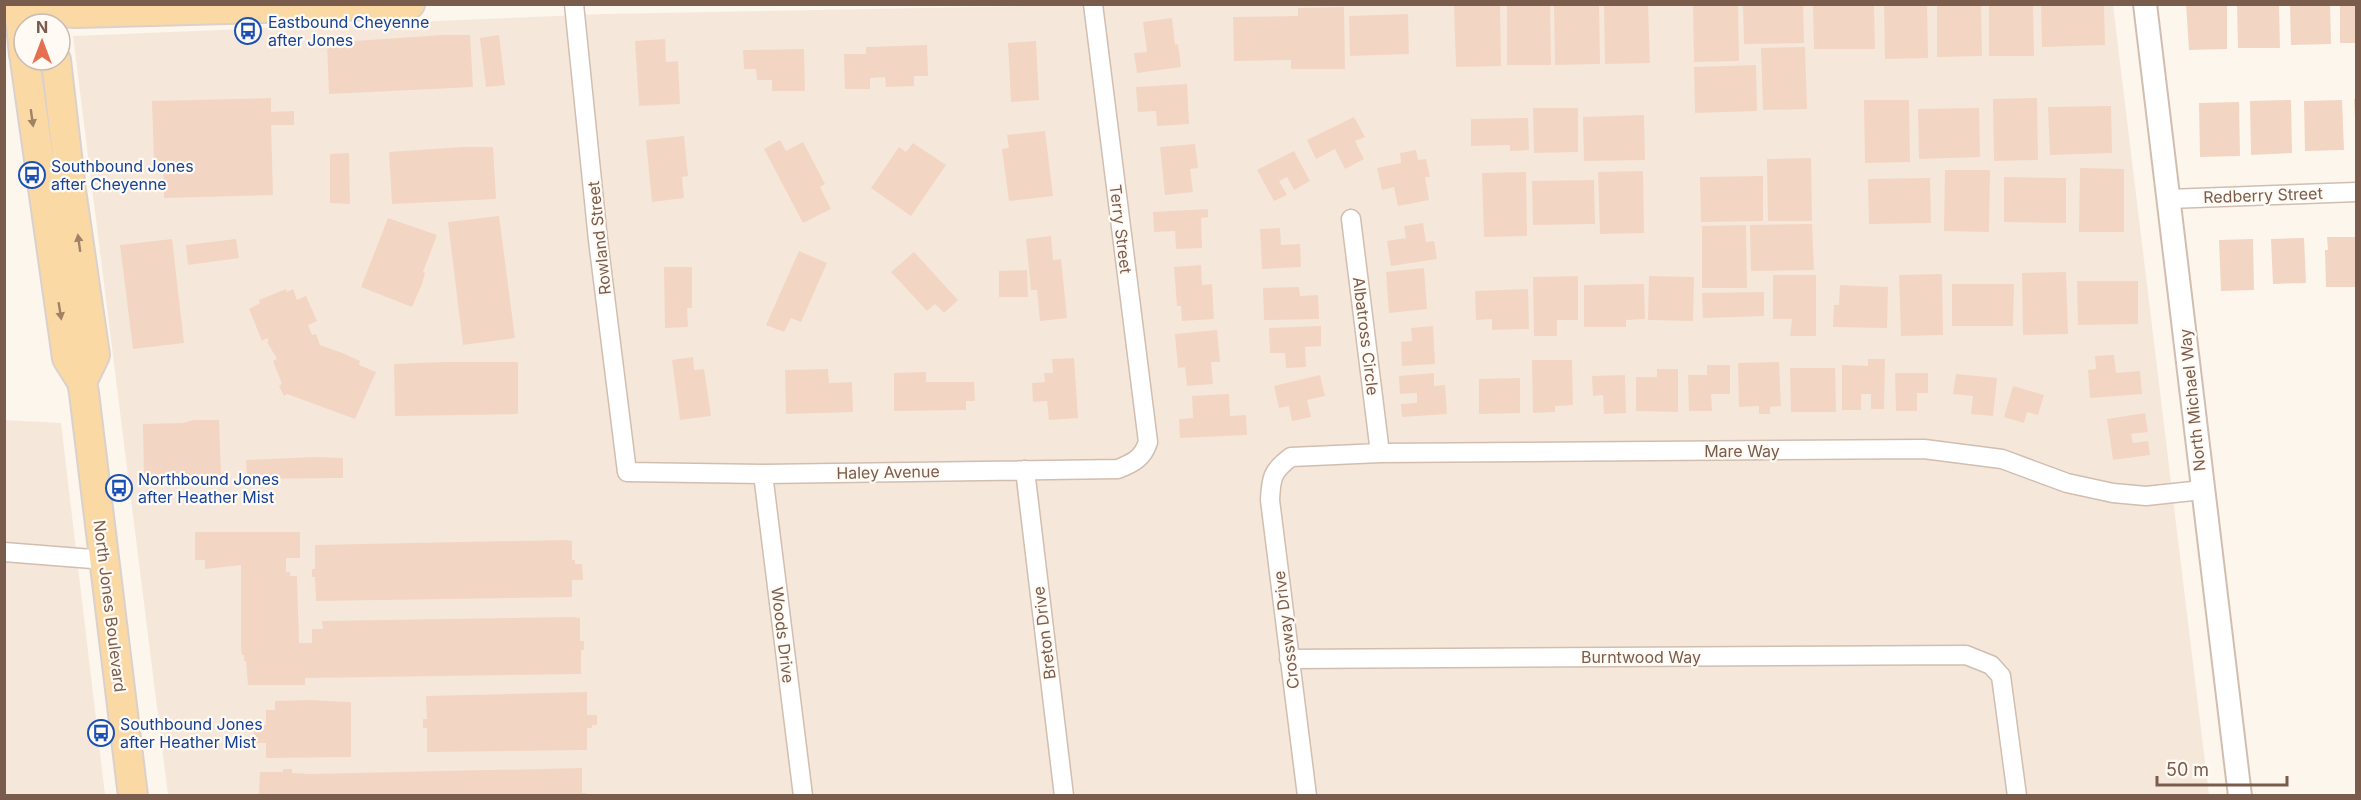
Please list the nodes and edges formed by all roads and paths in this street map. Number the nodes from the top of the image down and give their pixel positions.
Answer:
1 (410, 4) edge
2 (574, 4) edge
3 (1093, 4) edge
4 (2145, 4) edge
5 (14, 9) edge
6 (36, 12) edge
7 (72, 13) edge
8 (27, 72) edge
9 (57, 72) edge
10 (2356, 192) edge
11 (2169, 199) junction
12 (1351, 219) dead end
13 (82, 381) junction
14 (1145, 453) joint
15 (1380, 453) junction
16 (1279, 466) joint
17 (1025, 470) junction
18 (627, 472) joint
19 (763, 474) junction
20 (2202, 490) junction
21 (4, 552) edge
22 (105, 560) junction
23 (1289, 659) junction
24 (134, 795) edge
25 (803, 795) edge
26 (1064, 795) edge
27 (1307, 795) edge
28 (2017, 795) edge
29 (2240, 795) edge

1 - 7 main road
2 - 18 street, Rowland Street
3 - 14 street, Terry Street
4 - 11 street, North Michael Way
5 - 6 main road
8 -> 13 main road, North Jones Boulevard
13 -> 9 main road
10 - 11 street, Redberry Street
11 - 20 street, North Michael Way
12 - 15 street, Albatross Circle
13 - 22 main road, North Jones Boulevard
14 - 17 street, Haley Avenue
15 - 16 street, Mare Way
15 - 20 street, Mare Way
16 - 23 street, Crossway Drive
17 - 19 street, Haley Avenue
17 - 26 street, Breton Drive
18 - 19 street, Haley Avenue
19 - 25 street, Woods Drive
20 - 29 street, North Michael Way
21 - 22 street
22 - 24 main road, North Jones Boulevard
23 - 27 street, Crossway Drive
23 - 28 street, Burntwood Way

